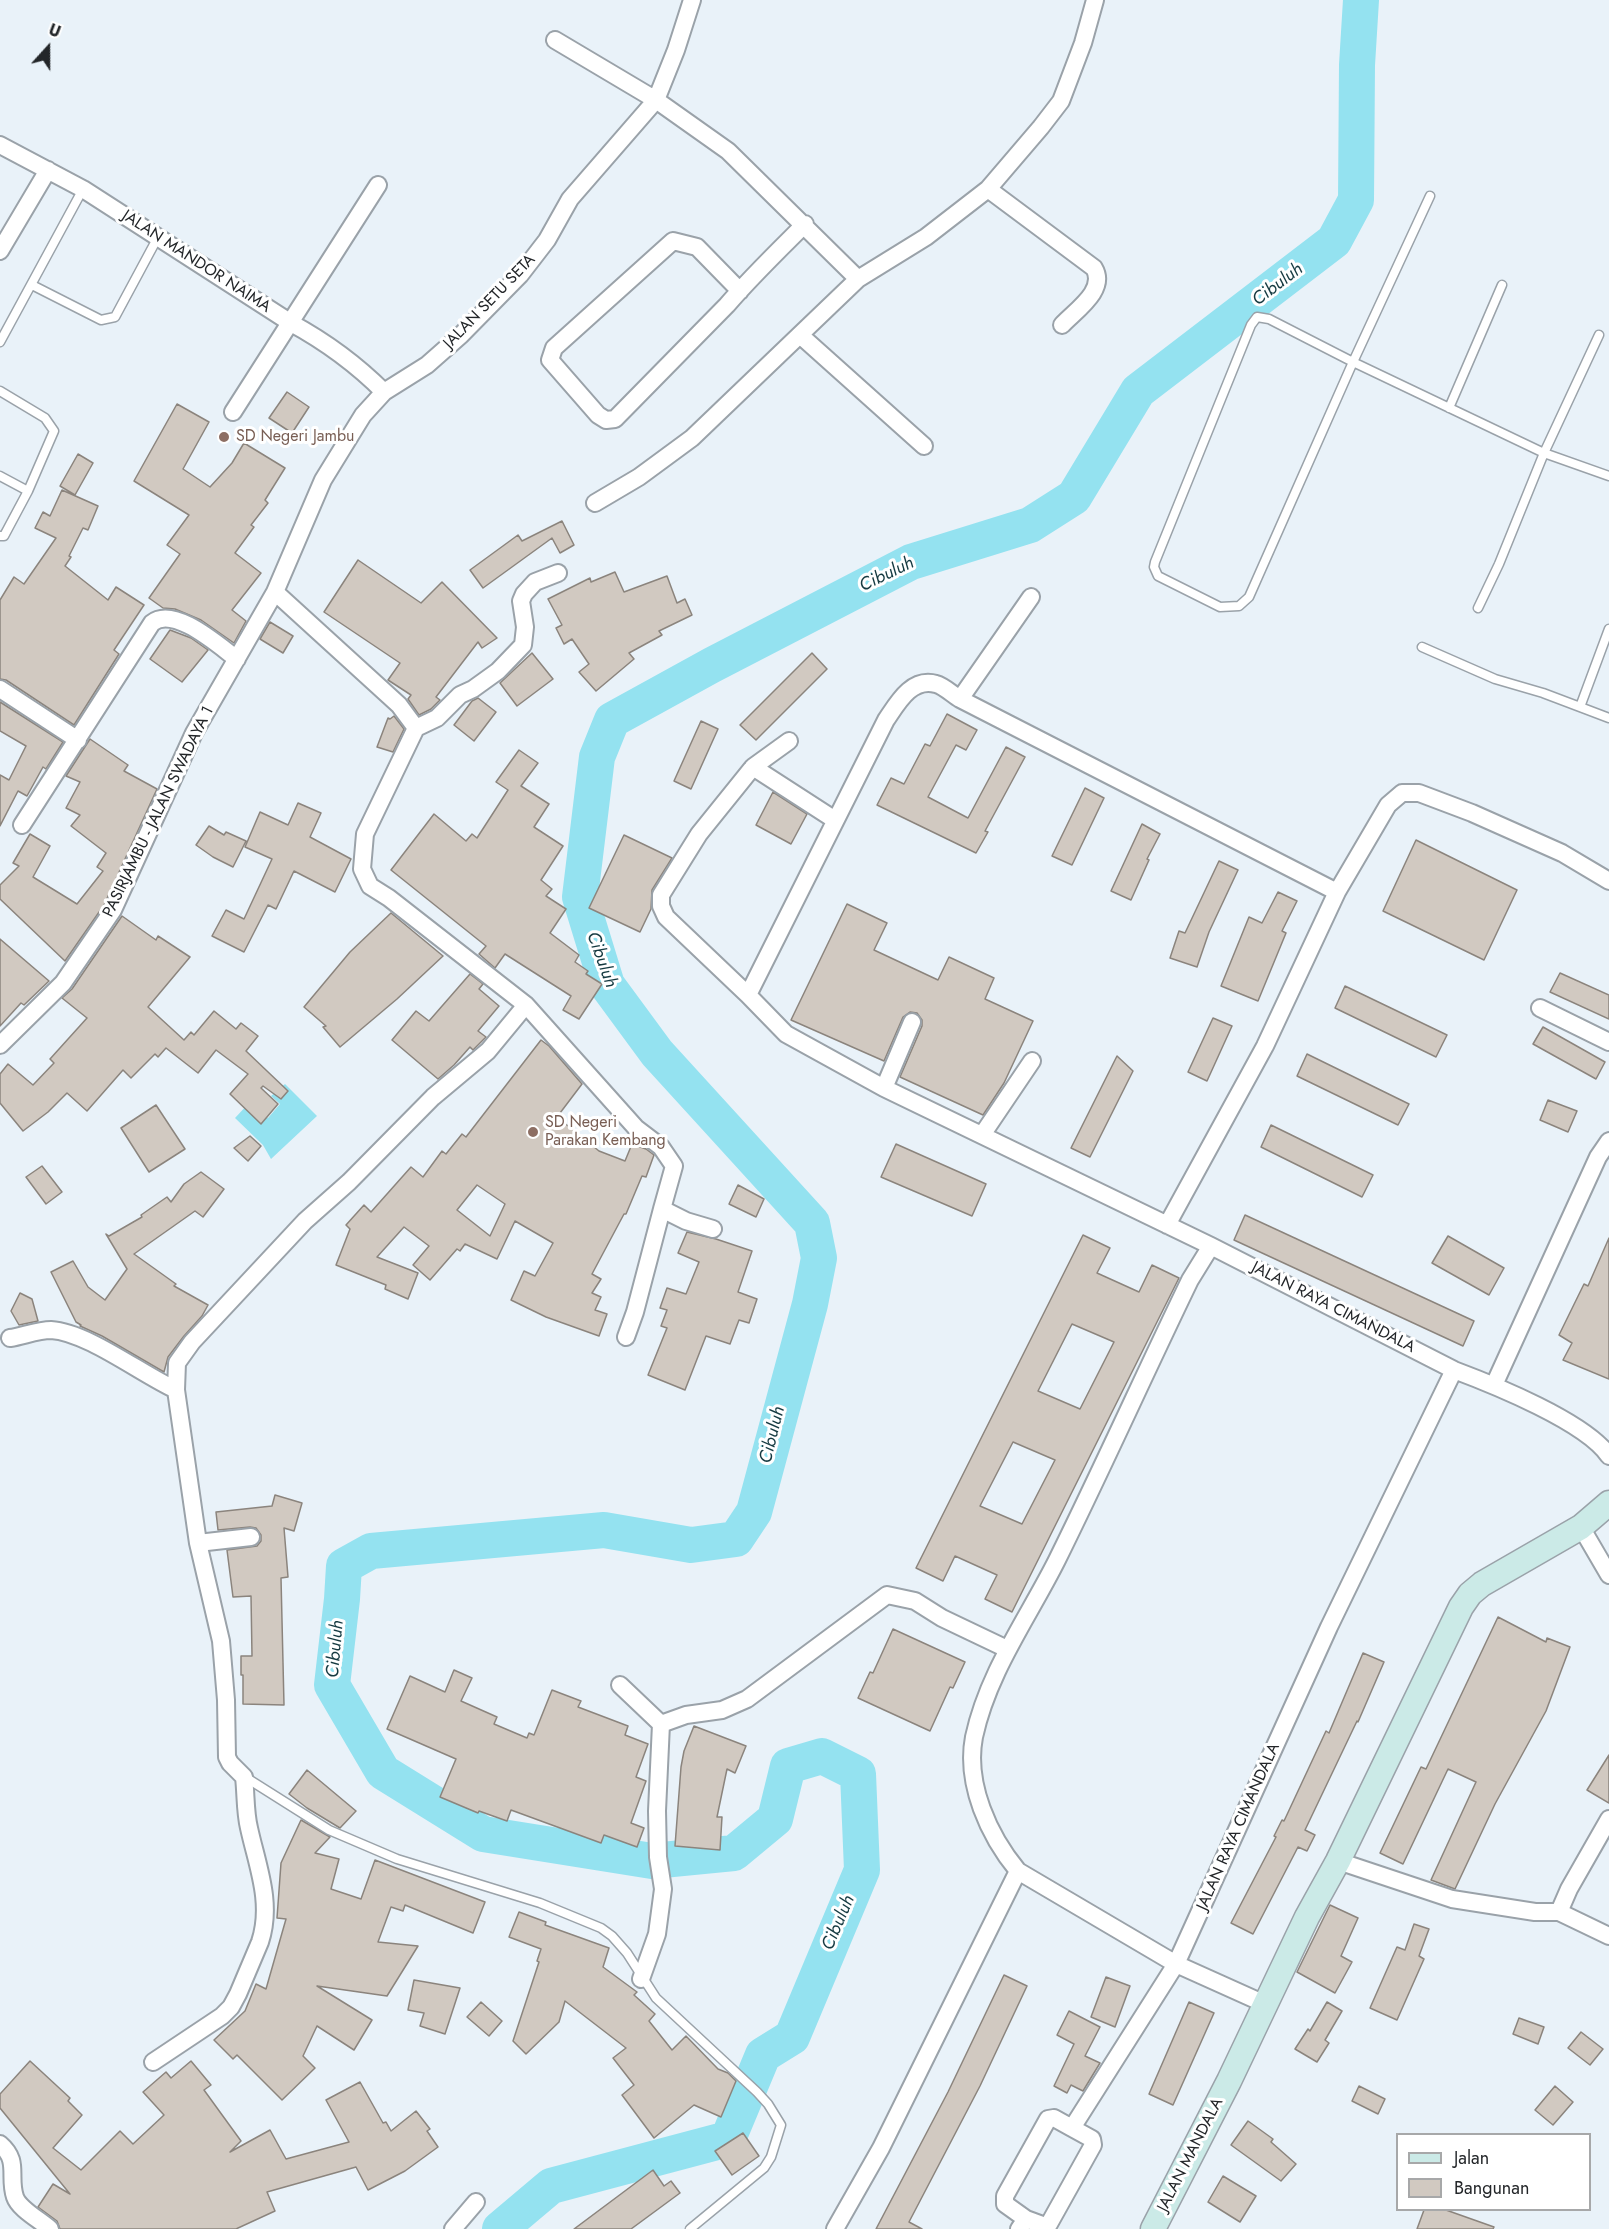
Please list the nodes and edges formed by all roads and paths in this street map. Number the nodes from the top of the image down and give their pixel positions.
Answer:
1 (692, 0) edge
2 (1095, 0) edge
3 (555, 40) dead end
4 (656, 100) junction
5 (0, 145) edge
6 (48, 170) junction
7 (378, 185) dead end
8 (83, 189) junction
9 (988, 189) junction
10 (1430, 196) dead end
11 (805, 224) junction
12 (158, 237) junction
13 (0, 251) edge
14 (858, 279) junction
15 (32, 285) junction
16 (1502, 285) dead end
17 (740, 291) junction
18 (291, 323) junction
19 (1062, 325) dead end
20 (800, 335) junction
21 (1599, 335) dead end
22 (0, 342) edge
23 (1353, 362) junction
24 (0, 391) edge
25 (384, 392) junction
26 (1449, 408) junction
27 (233, 412) dead end
28 (924, 446) dead end
29 (1544, 453) junction
30 (0, 476) edge
31 (1609, 476) edge
32 (28, 491) junction
33 (595, 503) dead end
34 (0, 536) edge
35 (558, 573) dead end
36 (275, 592) junction
37 (1031, 597) dead end
38 (1478, 608) dead end
39 (1609, 629) edge
40 (1422, 647) dead end
41 (237, 660) junction
42 (0, 689) edge
43 (960, 699) junction
44 (1580, 707) junction
45 (1609, 717) edge
46 (416, 728) junction
47 (78, 740) junction
48 (789, 741) dead end
49 (753, 767) junction
50 (835, 820) junction
51 (22, 825) dead end
52 (1609, 881) edge
53 (1337, 892) junction
54 (748, 995) junction
55 (526, 1005) junction
56 (1540, 1008) dead end
57 (912, 1022) dead end
58 (1609, 1042) edge
59 (0, 1045) edge
60 (1032, 1061) dead end
61 (884, 1088) junction
62 (982, 1135) junction
63 (1609, 1141) edge
64 (662, 1209) junction
65 (1167, 1225) junction
66 (713, 1229) dead end
67 (1211, 1246) junction
68 (626, 1337) dead end
69 (10, 1338) dead end
70 (1454, 1370) junction
71 (1494, 1385) junction
72 (176, 1390) junction
73 (1609, 1456) edge
74 (1609, 1503) edge
75 (1581, 1527) junction
76 (250, 1537) dead end
77 (198, 1543) junction
78 (1609, 1575) edge
79 (1007, 1649) junction
80 (620, 1685) dead end
81 (661, 1724) junction
82 (244, 1777) junction
83 (1609, 1819) edge
84 (1338, 1862) junction
85 (1018, 1871) junction
86 (1559, 1912) junction
87 (1609, 1936) edge
88 (1176, 1964) junction
89 (642, 1979) junction
90 (1265, 2004) junction
91 (153, 2062) dead end
92 (1072, 2128) junction
93 (0, 2144) edge
94 (476, 2202) dead end
95 (1023, 2224) edge
96 (50, 2229) edge
97 (453, 2229) edge
98 (690, 2229) edge
99 (835, 2229) edge
100 (1153, 2229) edge

1 - 4 street, JALAN SETU SETA
2 - 9 street
3 - 4 street
4 - 11 street
4 - 25 street, JALAN SETU SETA
5 - 6 street, JALAN MANDOR NAIMA
6 - 8 street, JALAN MANDOR NAIMA
6 - 13 street
7 - 18 street
8 - 12 street, JALAN MANDOR NAIMA
8 - 15 lane
9 - 14 street
9 - 19 street
10 - 23 lane
11 - 14 street
11 - 17 street
12 - 15 lane
12 - 18 street, JALAN MANDOR NAIMA
14 - 20 street
15 - 22 lane
16 - 26 lane
17 - 17 street
18 - 25 street, JALAN MANDOR NAIMA
18 - 27 street
20 - 28 street
20 - 33 street
21 - 29 lane
23 - 23 lane
23 - 26 lane
24 - 32 lane
25 - 36 street, JALAN SETU SETA
26 - 29 lane
29 - 31 lane
29 - 38 lane
30 - 32 lane
32 - 34 lane
35 - 46 street
36 - 41 street, PASIRJAMBU - JALAN SWADAYA 1
36 - 46 street
37 - 43 street
39 - 44 lane
40 - 44 lane
41 - 47 street
41 - 59 street, PASIRJAMBU - JALAN SWADAYA 1
42 - 47 street
43 - 50 street
43 - 53 street
44 - 45 lane
46 - 55 street
47 - 51 street
48 - 49 street, JALAN RAYA CIMANDALA
49 - 50 street
49 - 54 street, JALAN RAYA CIMANDALA
50 - 54 street
52 - 53 street
53 - 65 street
54 - 61 street, JALAN RAYA CIMANDALA
55 - 64 street
55 - 72 street
56 - 58 street
57 - 61 street
60 - 62 street
61 - 62 street, JALAN RAYA CIMANDALA
62 - 65 street, JALAN RAYA CIMANDALA
63 - 71 street
64 - 66 street
64 - 68 street
65 - 67 street, JALAN RAYA CIMANDALA
67 - 70 street, JALAN RAYA CIMANDALA
67 - 79 street
69 - 72 street
70 - 71 street, JALAN RAYA CIMANDALA
70 - 88 street, JALAN RAYA CIMANDALA
71 - 73 street, JALAN RAYA CIMANDALA
72 - 77 street
74 - 75 street
75 - 78 street
75 - 84 street
76 - 77 street
77 - 82 street
79 - 81 street
79 - 85 street
80 - 81 street
81 - 89 street
82 - 89 lane
82 - 91 street
83 - 86 street
84 - 86 street
84 - 90 street
85 - 88 street
85 - 99 street
86 - 87 street
88 - 90 street
88 - 92 street, JALAN RAYA CIMANDALA
89 - 98 lane
90 - 100 street, JALAN MANDALA
92 - 95 street
92 - 95 street
93 - 96 street
94 - 97 street

